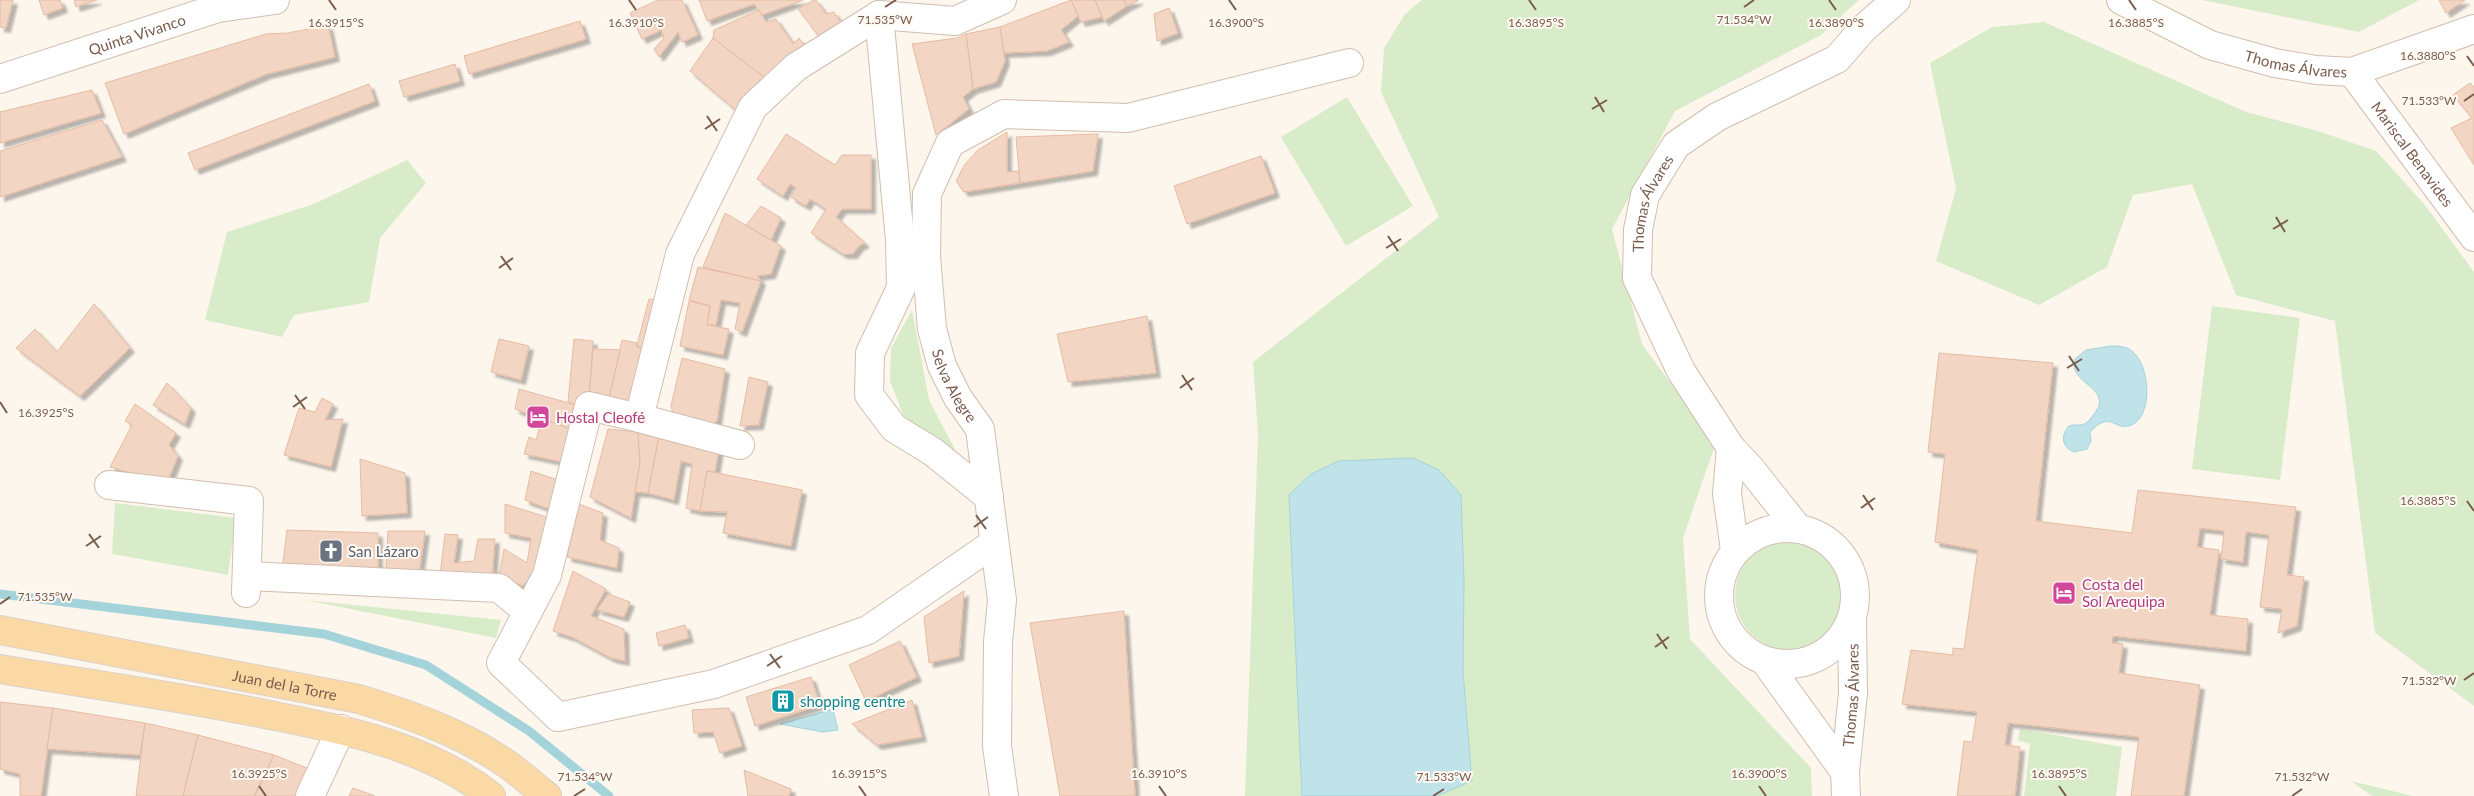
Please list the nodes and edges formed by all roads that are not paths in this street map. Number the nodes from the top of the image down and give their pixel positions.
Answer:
1 (275, 0) edge
2 (1002, 0) edge
3 (1896, 0) edge
4 (2121, 0) edge
5 (879, 15) junction
6 (2474, 29) edge
7 (1349, 64) dead end
8 (2352, 72) junction
9 (0, 79) edge
10 (2474, 237) edge
11 (900, 240) junction
12 (926, 256) junction
13 (639, 418) junction
14 (740, 445) dead end
15 (1731, 448) junction
16 (109, 485) dead end
17 (989, 497) junction
18 (1796, 526) junction
19 (994, 543) junction
20 (1735, 550) junction
21 (528, 612) junction
22 (1852, 619) junction
23 (0, 630) edge
24 (1764, 660) junction
25 (0, 669) edge
26 (341, 729) junction
27 (1846, 784) edge
28 (310, 796) edge
29 (491, 796) edge
30 (547, 796) edge
31 (1004, 796) edge

1 - 9 street, Quinta Vivanco
2 - 5 street
3 - 15 street, Thomas Álvares
4 - 8 street, Thomas Álvares
5 - 11 street
5 - 13 street
6 - 8 street, Thomas Álvares
7 - 12 street, Selva Alegre
8 - 10 street, Mariscal Benavides
11 - 12 street
11 - 17 street
12 - 17 street, Selva Alegre
13 - 14 street
13 - 21 street
15 - 18 street, Thomas Álvares
15 - 20 street
16 - 21 street
17 - 19 street, Selva Alegre
18 - 20 street
18 - 22 street
19 - 21 street
19 - 31 street, Selva Alegre
20 - 24 street
22 - 24 street
22 - 27 street, Thomas Álvares
23 - 30 main road, Juan del la Torre
24 - 27 street, Thomas Álvares
25 - 26 main road
26 - 28 street
26 - 29 main road

